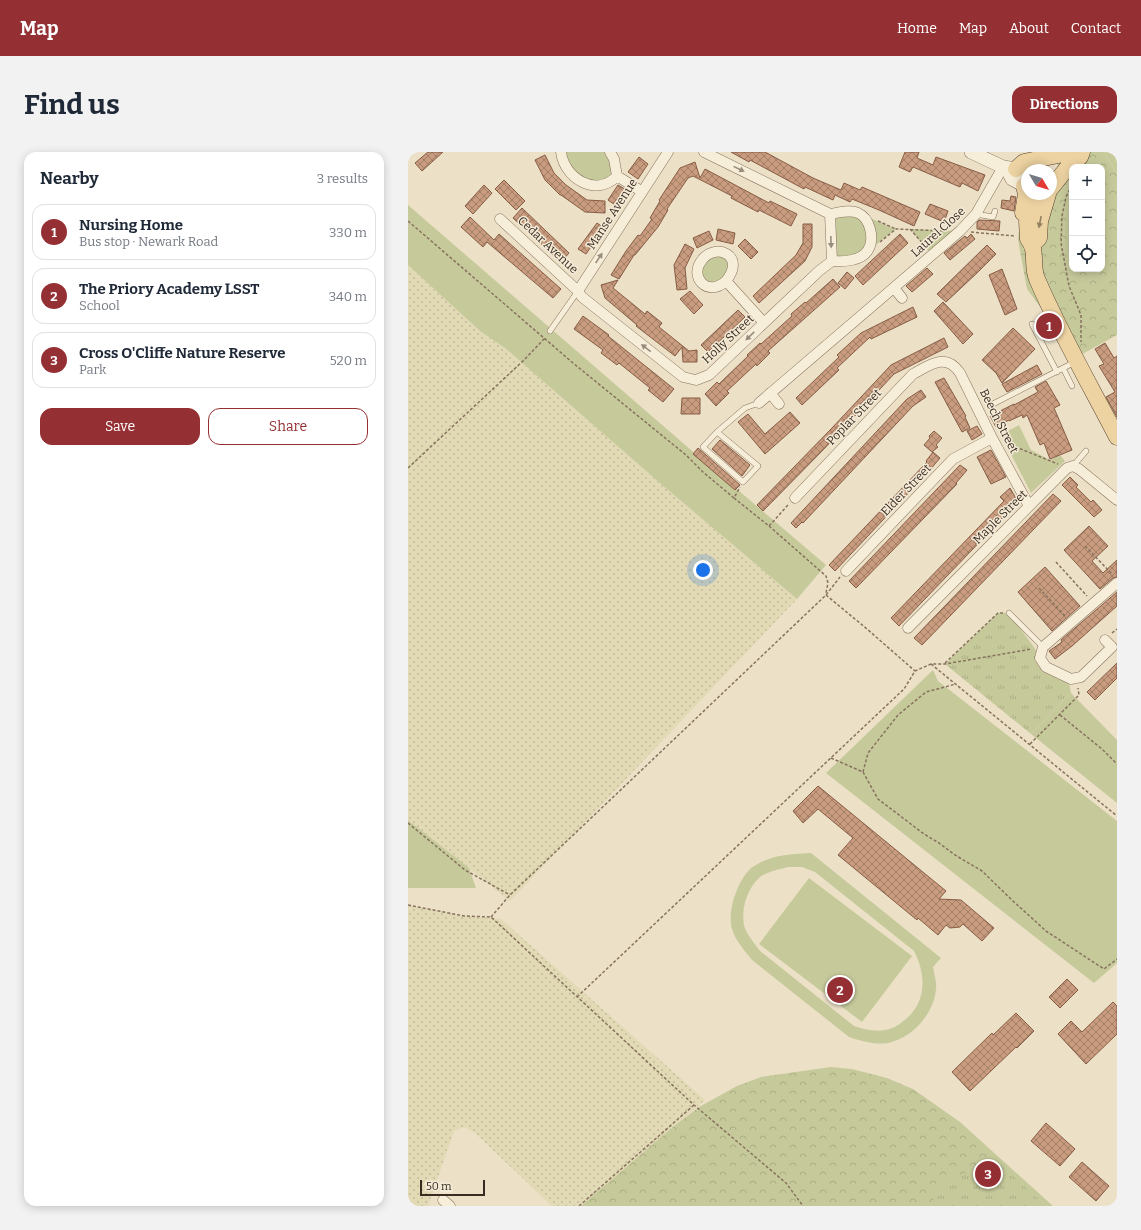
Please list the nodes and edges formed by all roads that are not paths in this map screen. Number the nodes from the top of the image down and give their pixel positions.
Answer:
1 (561, 152) edge
2 (610, 152) edge
3 (668, 152) edge
4 (704, 152) edge
5 (971, 152) edge
6 (1073, 152) edge
7 (987, 155) edge
8 (1025, 164) edge
9 (1057, 166) edge
10 (1057, 170) edge
11 (617, 176) junction
12 (1021, 178) edge
13 (1021, 189) edge
14 (642, 191) junction
15 (1025, 200) edge
16 (1034, 200) edge
17 (995, 211) dead end
18 (830, 214) junction
19 (976, 214) junction
20 (500, 219) dead end
21 (1033, 244) junction
22 (832, 261) junction
23 (726, 281) dead end
24 (894, 288) junction
25 (578, 291) junction
26 (902, 298) dead end
27 (764, 323) junction
28 (1032, 324) dead end
29 (550, 331) dead end
30 (937, 361) joint
31 (1070, 364) junction
32 (1057, 372) junction
33 (1072, 386) dead end
34 (770, 393) junction
35 (759, 403) joint
36 (779, 404) dead end
37 (991, 405) dead end
38 (717, 432) junction
39 (1117, 437) edge
40 (992, 438) junction
41 (1086, 451) dead end
42 (1070, 467) junction
43 (795, 498) road end
44 (1117, 500) edge
45 (1029, 506) junction
46 (846, 571) road end
47 (1117, 583) edge
48 (1009, 613) road end
49 (908, 628) dead end
50 (1105, 640) dead end
51 (1043, 647) junction

1 - 11 street
2 - 11 street
3 - 14 street, Manse Avenue
4 -> 18 street
5 - 7 street
6 - 8 main road
6 - 9 main road
6 - 10 main road
7 - 12 street
11 - 14 street
13 - 19 street, Laurel Close
25 -> 14 street, Manse Avenue
15 - 21 main road
16 -> 21 main road
17 - 19 lane
18 -> 22 street
18 - 22 street
19 - 24 street, Laurel Close
20 - 25 street, Cedar Avenue
21 - 31 main road
22 - 27 street, Holly Street
23 - 27 street
24 - 26 street
24 - 34 street, Laurel Close
27 -> 25 street, Holly Street
25 - 29 lane
28 - 32 lane
30 - 40 street, Beech Street
30 - 43 street, Poplar Street
31 - 32 lane
31 - 33 lane
31 - 39 main road
32 - 37 lane
34 - 35 street, Laurel Close
34 - 36 street
35 - 38 lane
38 - 38 lane
40 - 45 street, Beech Street
40 - 46 street, Elder Street
41 - 42 lane
42 - 44 street
42 - 45 street, Maple Street
45 - 49 street, Maple Street
47 - 51 street
48 - 51 lane
50 - 51 street

